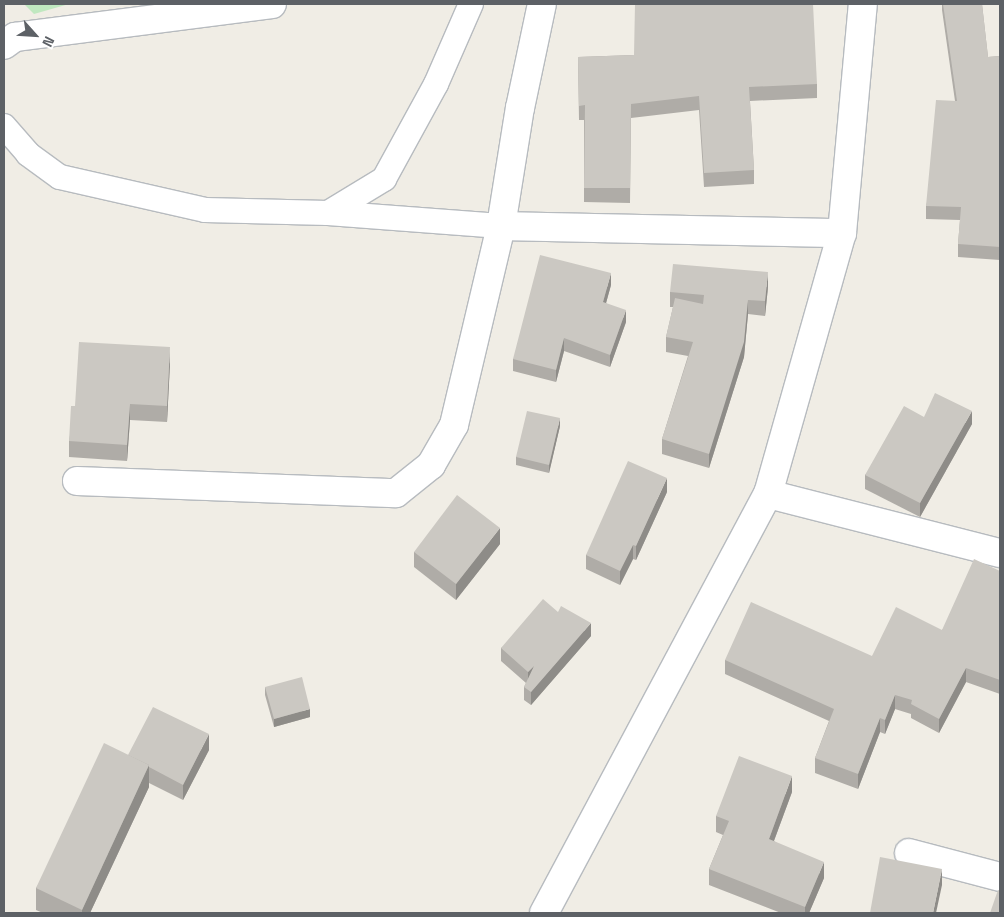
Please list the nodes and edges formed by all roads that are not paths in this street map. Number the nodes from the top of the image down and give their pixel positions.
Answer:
1 (272, 4) edge
2 (471, 4) edge
3 (542, 4) edge
4 (863, 4) edge
5 (4, 45) edge
6 (4, 126) edge
7 (328, 213) junction
8 (501, 226) junction
9 (842, 233) junction
10 (77, 481) dead end
11 (768, 494) junction
12 (1000, 554) edge
13 (909, 853) dead end
14 (1000, 877) edge
15 (544, 913) edge

1 - 5 street
2 - 7 lane
3 - 8 street
4 - 9 street
6 - 7 lane
7 - 8 lane
8 - 9 street
8 - 10 street
9 - 11 street
11 - 12 street
11 - 15 street
13 - 14 street

